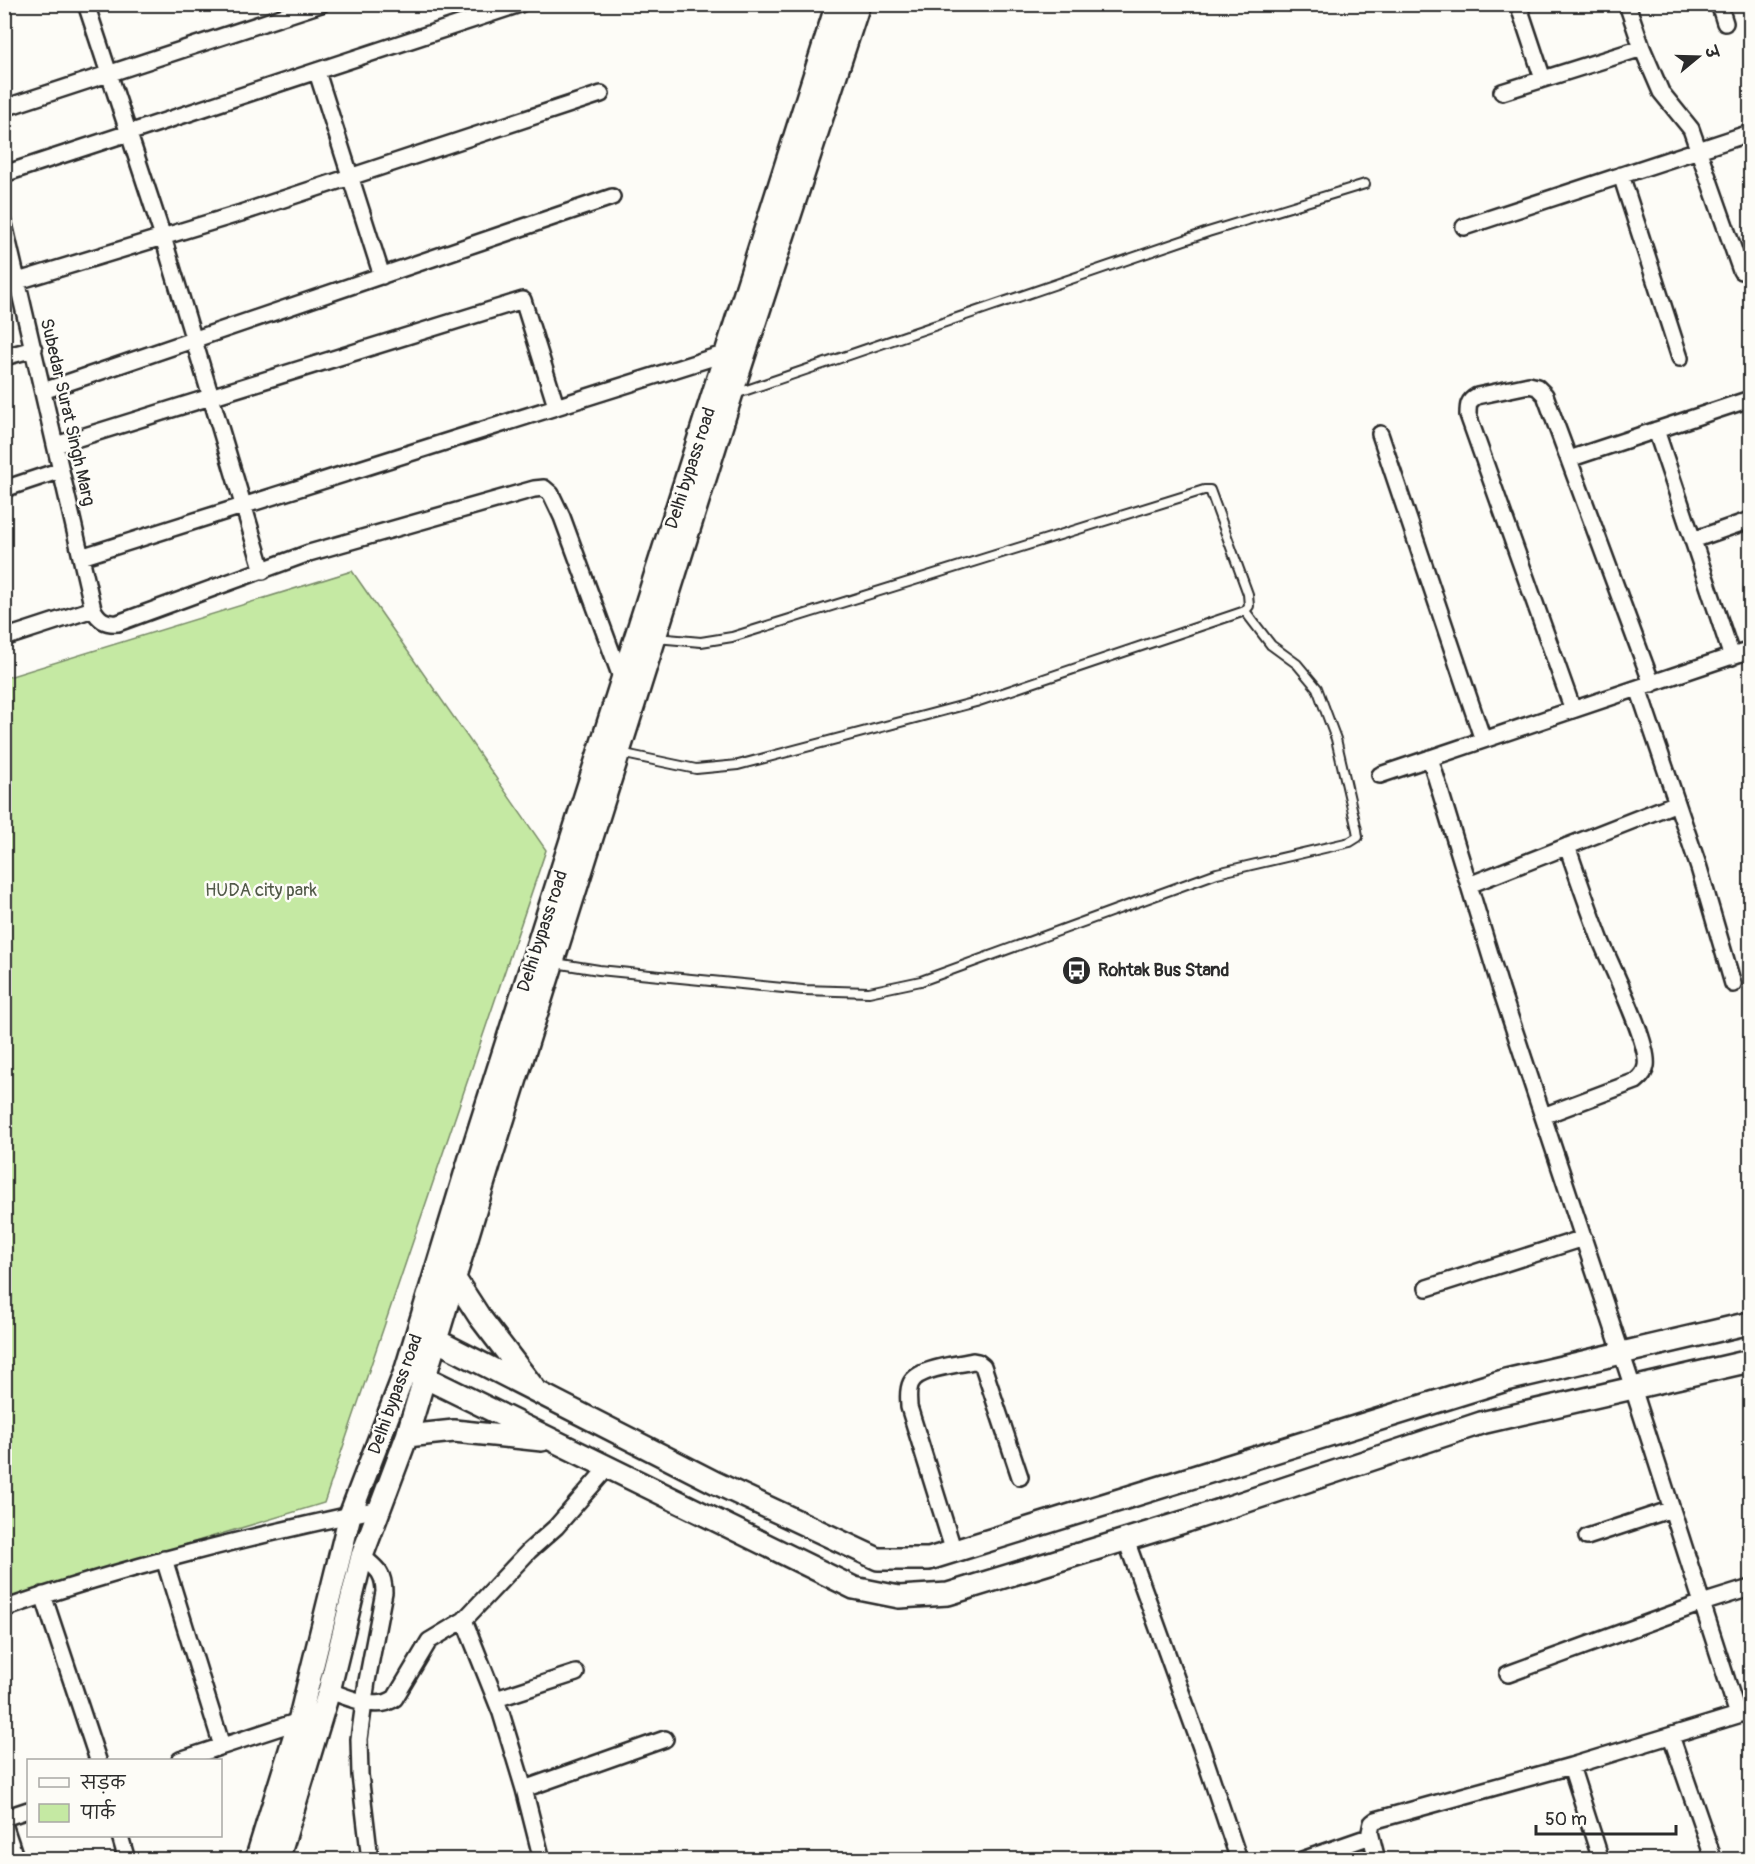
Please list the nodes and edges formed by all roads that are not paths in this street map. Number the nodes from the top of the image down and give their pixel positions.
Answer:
1 (86, 4) edge
2 (321, 4) edge
3 (520, 4) edge
4 (837, 4) edge
5 (859, 4) edge
6 (1518, 4) edge
7 (1627, 4) edge
8 (1719, 4) edge
9 (290, 9) edge
10 (1725, 22) dead end
11 (1642, 48) junction
12 (317, 72) junction
13 (109, 74) junction
14 (1543, 79) junction
15 (1502, 92) dead end
16 (601, 94) dead end
17 (4, 108) edge
18 (1750, 133) edge
19 (128, 134) junction
20 (1700, 149) junction
21 (4, 174) edge
22 (1621, 175) junction
23 (350, 176) junction
24 (1365, 184) dead end
25 (612, 197) dead end
26 (4, 224) edge
27 (1464, 227) dead end
28 (163, 237) junction
29 (1741, 271) dead end
30 (382, 276) junction
31 (18, 281) junction
32 (193, 340) junction
33 (748, 346) junction
34 (34, 349) junction
35 (726, 353) junction
36 (4, 357) edge
37 (1680, 358) dead end
38 (44, 391) junction
39 (731, 396) junction
40 (211, 397) junction
41 (1750, 399) edge
42 (711, 401) junction
43 (556, 406) junction
44 (1656, 430) junction
45 (1380, 435) dead end
46 (56, 445) junction
47 (1569, 459) junction
48 (62, 470) junction
49 (4, 489) edge
50 (243, 505) junction
51 (1750, 520) edge
52 (1693, 540) junction
53 (81, 557) junction
54 (263, 571) junction
55 (93, 609) junction
56 (1245, 610) junction
57 (646, 635) junction
58 (4, 638) edge
59 (1750, 650) edge
60 (1732, 657) junction
61 (622, 680) junction
62 (1645, 686) junction
63 (1573, 710) junction
64 (1483, 740) junction
65 (610, 749) junction
66 (1430, 758) junction
67 (1380, 775) dead end
68 (1677, 803) junction
69 (1567, 846) junction
70 (1469, 885) junction
71 (532, 962) junction
72 (554, 963) junction
73 (1733, 984) dead end
74 (1543, 1116) junction
75 (1584, 1238) junction
76 (455, 1279) junction
77 (1427, 1288) dead end
78 (1750, 1323) edge
79 (427, 1335) junction
80 (1621, 1353) junction
81 (1750, 1361) edge
82 (416, 1373) junction
83 (1633, 1388) junction
84 (537, 1392) junction
85 (407, 1436) junction
86 (555, 1441) junction
87 (608, 1467) junction
88 (1020, 1477) dead end
89 (378, 1509) junction
90 (1672, 1509) junction
91 (350, 1515) junction
92 (1587, 1537) dead end
93 (1126, 1540) junction
94 (954, 1552) junction
95 (362, 1556) junction
96 (164, 1559) junction
97 (1750, 1588) edge
98 (43, 1595) junction
99 (1702, 1603) junction
100 (4, 1609) edge
101 (464, 1620) junction
102 (576, 1673) dead end
103 (1508, 1674) dead end
104 (329, 1691) junction
105 (496, 1699) junction
106 (365, 1702) junction
107 (1744, 1713) edge
108 (299, 1721) junction
109 (1671, 1736) junction
110 (665, 1739) dead end
111 (222, 1746) junction
112 (97, 1759) edge
113 (186, 1759) edge
114 (1571, 1766) junction
115 (524, 1789) junction
116 (27, 1810) edge
117 (4, 1818) edge
118 (4, 1824) edge
119 (1371, 1836) junction
120 (120, 1837) edge
121 (16, 1860) edge
122 (127, 1860) edge
123 (256, 1860) edge
124 (278, 1860) edge
125 (370, 1860) edge
126 (542, 1860) edge
127 (1239, 1860) edge
128 (1302, 1860) edge
129 (1377, 1860) edge
130 (1601, 1860) edge
131 (1714, 1860) edge

1 - 13 street
2 - 9 street
3 - 12 street
4 - 35 main road, Delhi bypass road
5 - 33 main road, Delhi bypass road
6 - 14 street
7 - 11 street
8 - 10 street
9 - 13 street
11 - 14 street
11 - 20 street
12 - 19 street
12 - 23 street
13 - 17 street
13 - 19 street
14 - 15 street
16 - 23 street
18 - 20 street
19 - 21 street
19 - 28 street
20 - 22 street
20 - 29 street
22 - 27 street
22 - 37 street
23 - 28 street
23 - 30 street
24 - 39 lane
25 - 30 street
26 - 31 street, Subedar Surat Singh Marg
28 - 31 street
28 - 32 street
30 - 32 street
31 - 34 street, Subedar Surat Singh Marg
32 - 38 street
32 - 40 street
33 - 35 street
33 - 39 main road, Delhi bypass road
34 - 36 street
34 - 38 street, Subedar Surat Singh Marg
35 - 42 main road, Delhi bypass road
35 - 43 street
38 - 46 street, Subedar Surat Singh Marg
39 - 42 lane
39 - 57 main road, Delhi bypass road
40 - 43 street
40 - 46 street
40 - 50 street
41 - 44 street
42 - 57 main road, Delhi bypass road
43 - 50 street
44 - 47 street
44 - 52 street
45 - 64 street
46 - 48 street, Subedar Surat Singh Marg
47 - 62 street
47 - 63 street
48 - 49 street
48 - 53 street, Subedar Surat Singh Marg
50 - 53 street
50 - 54 street
51 - 52 street
52 - 60 street
53 - 55 street, Subedar Surat Singh Marg
54 - 55 street
54 - 61 street
55 - 58 street
56 - 57 lane
56 - 65 lane
56 - 72 lane
57 - 61 main road, Delhi bypass road
57 - 65 main road, Delhi bypass road
59 - 60 street
60 - 62 street
61 - 65 main road, Delhi bypass road
62 - 63 street
62 - 68 street
63 - 64 street
64 - 66 street
65 - 71 main road, Delhi bypass road
65 - 72 main road, Delhi bypass road
66 - 67 street
66 - 70 street
68 - 69 street
68 - 73 street
69 - 70 street
69 - 74 street
70 - 74 street
71 - 72 lane
71 - 79 main road, Delhi bypass road
72 - 76 main road, Delhi bypass road
74 - 75 street
75 - 77 street
75 - 80 street
76 - 79 main road, Delhi bypass road
76 - 84 main road
78 - 80 main road
79 - 82 main road, Delhi bypass road
79 - 84 main road
80 - 83 street
80 - 94 main road
81 - 83 main road
82 - 85 main road, Delhi bypass road
82 - 86 main road
82 - 91 main road, Delhi bypass road
83 - 90 street
83 - 93 main road
84 - 94 main road
85 - 86 main road
85 - 89 main road, Delhi bypass road
86 - 87 main road
87 - 93 main road
87 - 101 street
88 - 94 street
89 - 91 street
89 - 95 main road, Delhi bypass road
90 - 92 street
90 - 99 street
91 - 96 street
91 - 108 main road, Delhi bypass road
93 - 127 street
95 - 104 main road, Delhi bypass road
95 - 106 street
96 - 98 street
96 - 111 street
97 - 99 street
98 - 100 street
98 - 112 street
99 - 103 street
99 - 107 street
101 - 105 street
101 - 106 street
102 - 105 street
104 - 106 street
104 - 124 main road, Delhi bypass road
105 - 115 street
106 - 125 street
107 - 109 street
108 - 111 street
108 - 123 main road, Delhi bypass road
109 - 114 street
109 - 131 street
110 - 115 street
111 - 113 street
114 - 119 street
114 - 130 street
115 - 126 street
116 - 117 street
118 - 121 street
119 - 128 street
119 - 129 street
120 - 122 street

